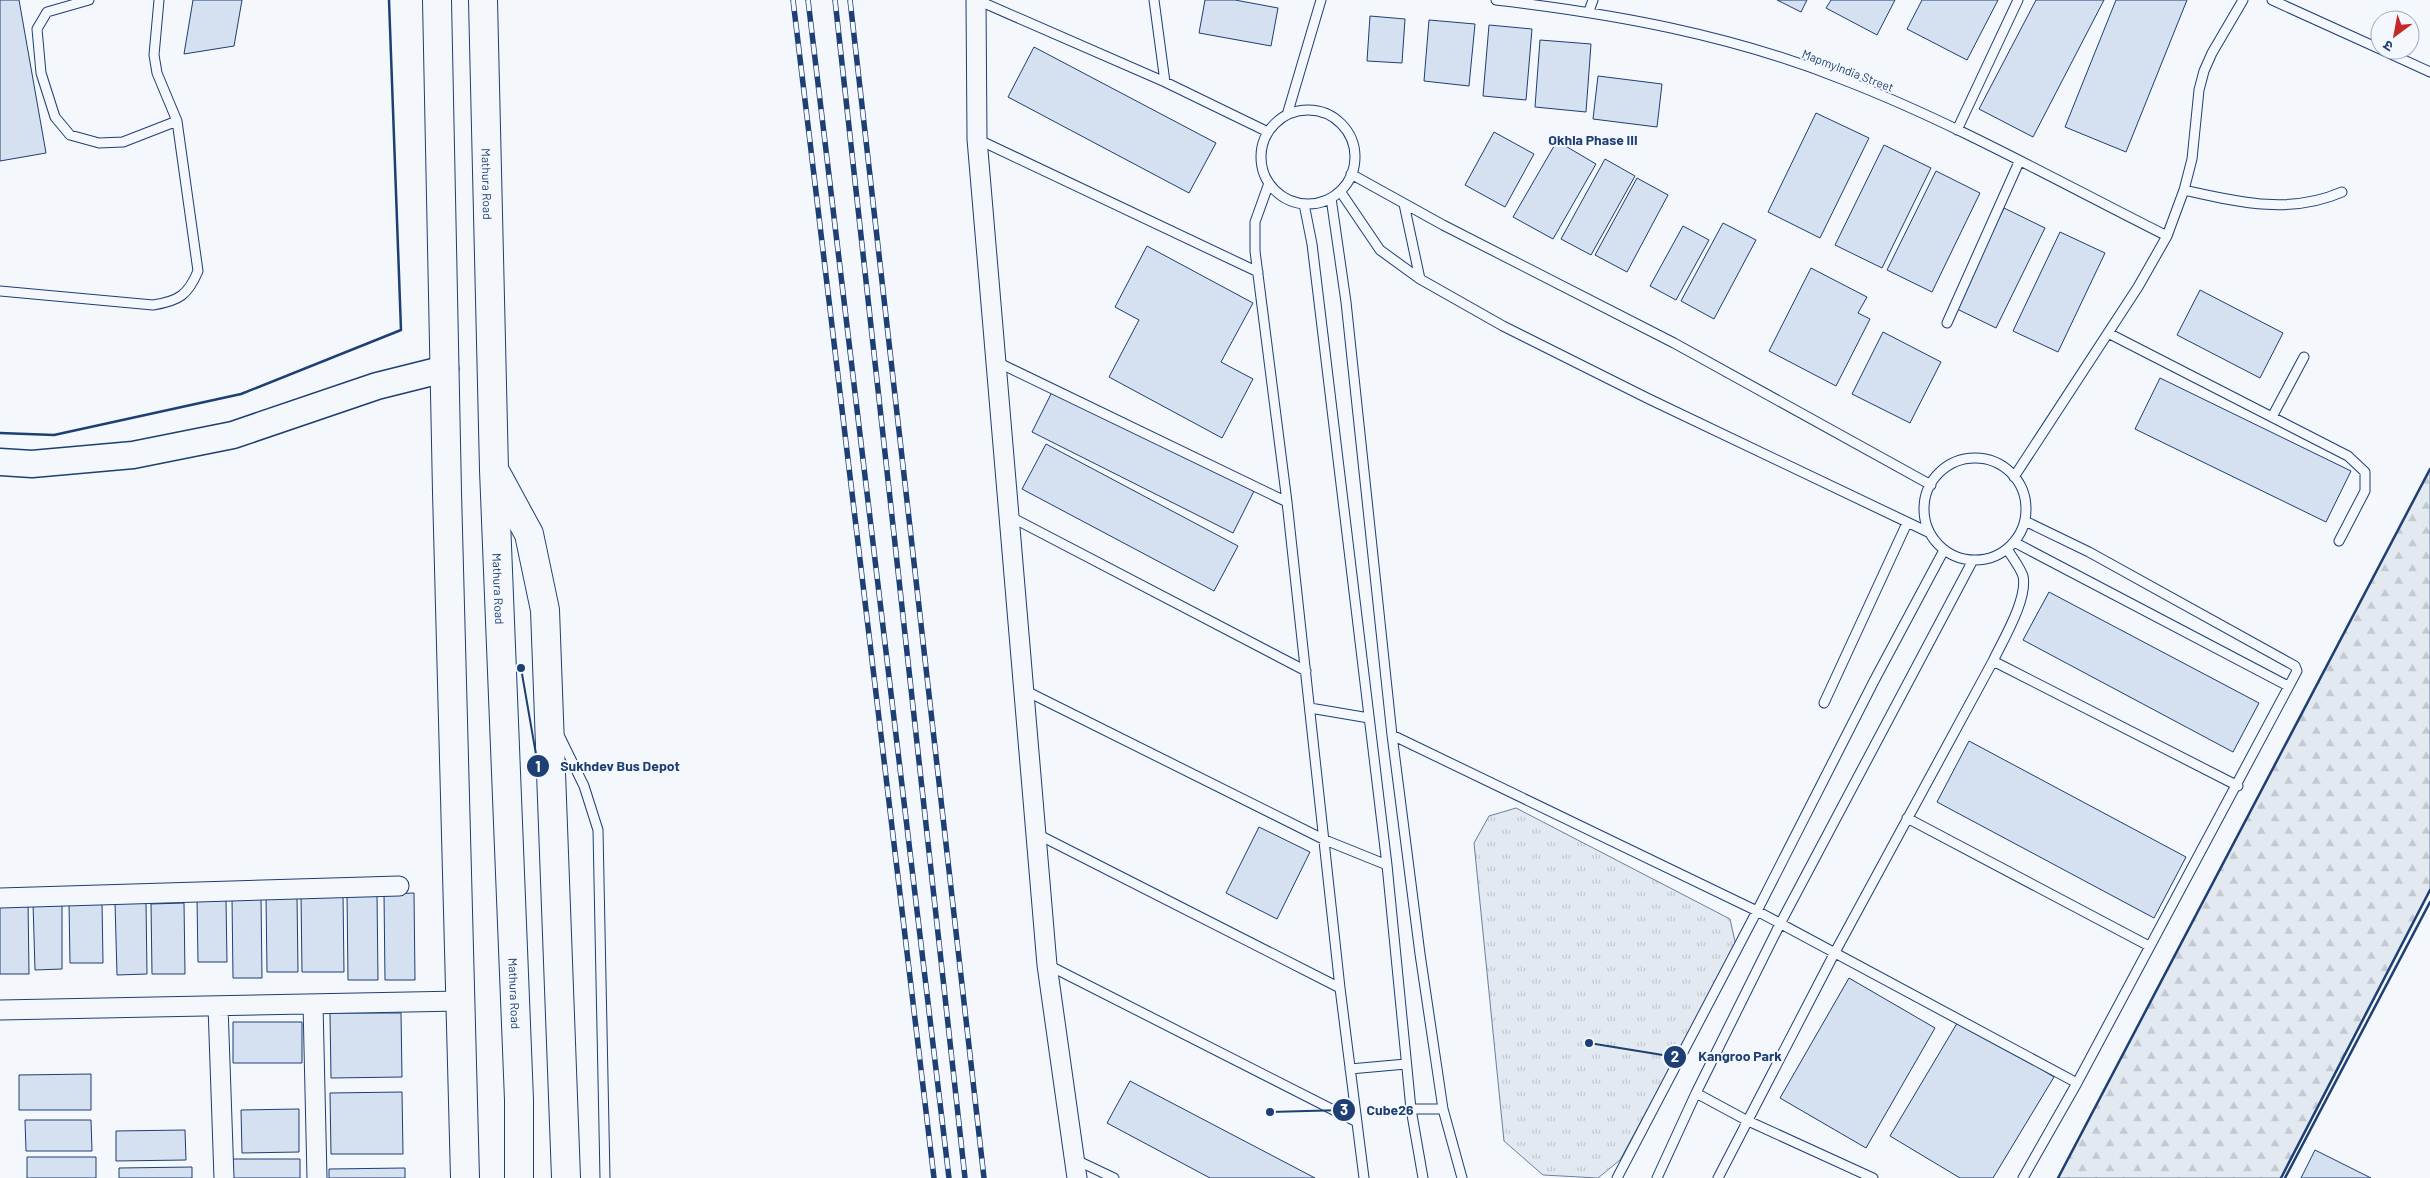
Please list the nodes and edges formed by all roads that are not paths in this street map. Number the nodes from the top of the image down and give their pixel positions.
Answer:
1 (89, 0) edge
2 (160, 0) edge
3 (437, 0) edge
4 (483, 0) edge
5 (977, 0) edge
6 (1154, 0) edge
7 (1322, 0) edge
8 (1496, 0) edge
9 (1593, 0) edge
10 (2018, 0) edge
11 (2243, 0) edge
12 (2272, 0) edge
13 (1588, 11) junction
14 (2370, 45) edge
15 (2403, 60) edge
16 (2430, 72) edge
17 (1165, 82) junction
18 (1287, 115) junction
19 (177, 121) junction
20 (1957, 130) junction
21 (1268, 132) junction
22 (977, 139) junction
23 (2018, 162) junction
24 (1351, 174) junction
25 (1269, 183) junction
26 (2184, 190) junction
27 (1340, 191) junction
28 (2342, 192) dead end
29 (1331, 198) junction
30 (1304, 204) junction
31 (1404, 204) junction
32 (2167, 236) junction
33 (1258, 272) junction
34 (1420, 279) junction
35 (0, 291) edge
36 (1947, 323) dead end
37 (2108, 333) junction
38 (2304, 357) dead end
39 (996, 361) junction
40 (445, 369) junction
41 (2272, 417) junction
42 (0, 462) edge
43 (494, 470) junction
44 (2014, 477) junction
45 (1931, 485) junction
46 (1287, 502) junction
47 (1008, 516) junction
48 (2025, 520) junction
49 (1907, 523) junction
50 (1930, 533) junction
51 (2339, 541) dead end
52 (2011, 546) junction
53 (1944, 550) junction
54 (1973, 560) junction
55 (1993, 661) junction
56 (1306, 671) junction
57 (2288, 686) junction
58 (1024, 690) junction
59 (1824, 703) dead end
60 (1310, 708) junction
61 (549, 715) junction
62 (1369, 718) junction
63 (1392, 735) junction
64 (2238, 786) junction
65 (1907, 818) junction
66 (1037, 834) junction
67 (1325, 840) junction
68 (1387, 866) junction
69 (399, 886) dead end
70 (0, 898) edge
71 (1757, 911) junction
72 (1780, 924) junction
73 (2148, 946) junction
74 (1834, 954) junction
75 (1047, 965) junction
76 (1340, 988) junction
77 (460, 1001) junction
78 (313, 1004) junction
79 (218, 1006) junction
80 (0, 1010) edge
81 (1406, 1064) junction
82 (1350, 1069) junction
83 (2077, 1083) junction
84 (1696, 1094) junction
85 (1443, 1108) junction
86 (1411, 1109) junction
87 (1746, 1120) junction
88 (1357, 1122) junction
89 (1077, 1169) edge
90 (224, 1178) edge
91 (317, 1178) edge
92 (465, 1178) edge
93 (519, 1178) edge
94 (566, 1178) edge
95 (605, 1178) edge
96 (1114, 1178) edge
97 (1364, 1178) edge
98 (1423, 1178) edge
99 (1462, 1178) edge
100 (1617, 1178) edge
101 (1657, 1178) edge
102 (1718, 1178) edge
103 (1873, 1178) edge
104 (2023, 1178) edge

1 - 19 lane
2 - 19 lane
3 - 40 highway
4 - 43 highway, Mathura Road
5 - 17 lane
5 - 22 street
6 - 17 lane
7 - 18 lane
8 - 13 lane, MapmyIndia Street
9 - 13 lane
10 - 20 lane
11 - 26 lane
12 - 14 lane
13 - 20 lane, MapmyIndia Street
15 - 16 lane
17 - 21 lane
18 - 21 lane
18 - 24 lane
19 - 35 lane
20 - 23 lane, MapmyIndia Street
21 - 25 lane
22 - 33 lane
22 - 39 street
23 - 32 lane, MapmyIndia Street
23 - 36 lane
24 - 27 lane
24 - 31 lane
25 - 30 lane
25 - 33 lane
26 - 28 lane
26 - 32 lane
27 - 29 lane
27 - 34 lane
29 - 30 lane
29 - 63 lane
30 - 62 lane
31 - 34 lane
31 - 45 lane
32 - 37 lane
33 - 46 lane
34 - 49 lane
37 - 41 lane
37 - 44 lane
38 - 41 lane
39 - 46 lane
39 - 47 street
40 - 42 street
40 - 77 highway
41 - 51 lane
43 - 61 highway
43 - 93 highway, Mathura Road
44 - 45 lane
44 - 48 lane
45 - 50 lane
46 - 56 lane
47 - 56 lane
47 - 58 street
48 - 52 lane
48 - 57 lane
49 - 50 lane
49 - 59 lane
50 - 53 lane
52 - 54 lane
52 - 55 lane
52 - 57 lane
53 - 54 lane
53 - 71 lane
54 - 72 lane
55 - 64 lane
55 - 65 lane
56 - 60 lane
57 - 64 lane
58 - 66 street
58 - 67 lane
60 - 62 lane
60 - 67 lane
61 - 94 highway
61 - 95 lane
62 - 68 lane
63 - 71 lane
63 - 85 lane
64 - 73 lane
65 - 73 lane
65 - 74 lane
66 - 75 street
66 - 76 lane
67 - 68 lane
67 - 76 lane
68 - 81 lane
69 - 70 street
71 - 72 lane
71 - 100 lane
72 - 74 lane
72 - 84 lane
73 - 83 lane
74 - 83 lane
74 - 87 lane
75 - 88 lane
75 - 89 street
76 - 82 lane
77 - 78 street
77 - 92 highway
78 - 79 street
78 - 91 street
79 - 80 street
79 - 90 street
81 - 82 lane
81 - 86 lane
82 - 88 lane
83 - 104 lane
84 - 87 lane
84 - 101 lane
85 - 86 lane
85 - 99 lane
86 - 98 lane
87 - 102 lane
87 - 103 lane
88 - 97 lane
89 - 96 lane

